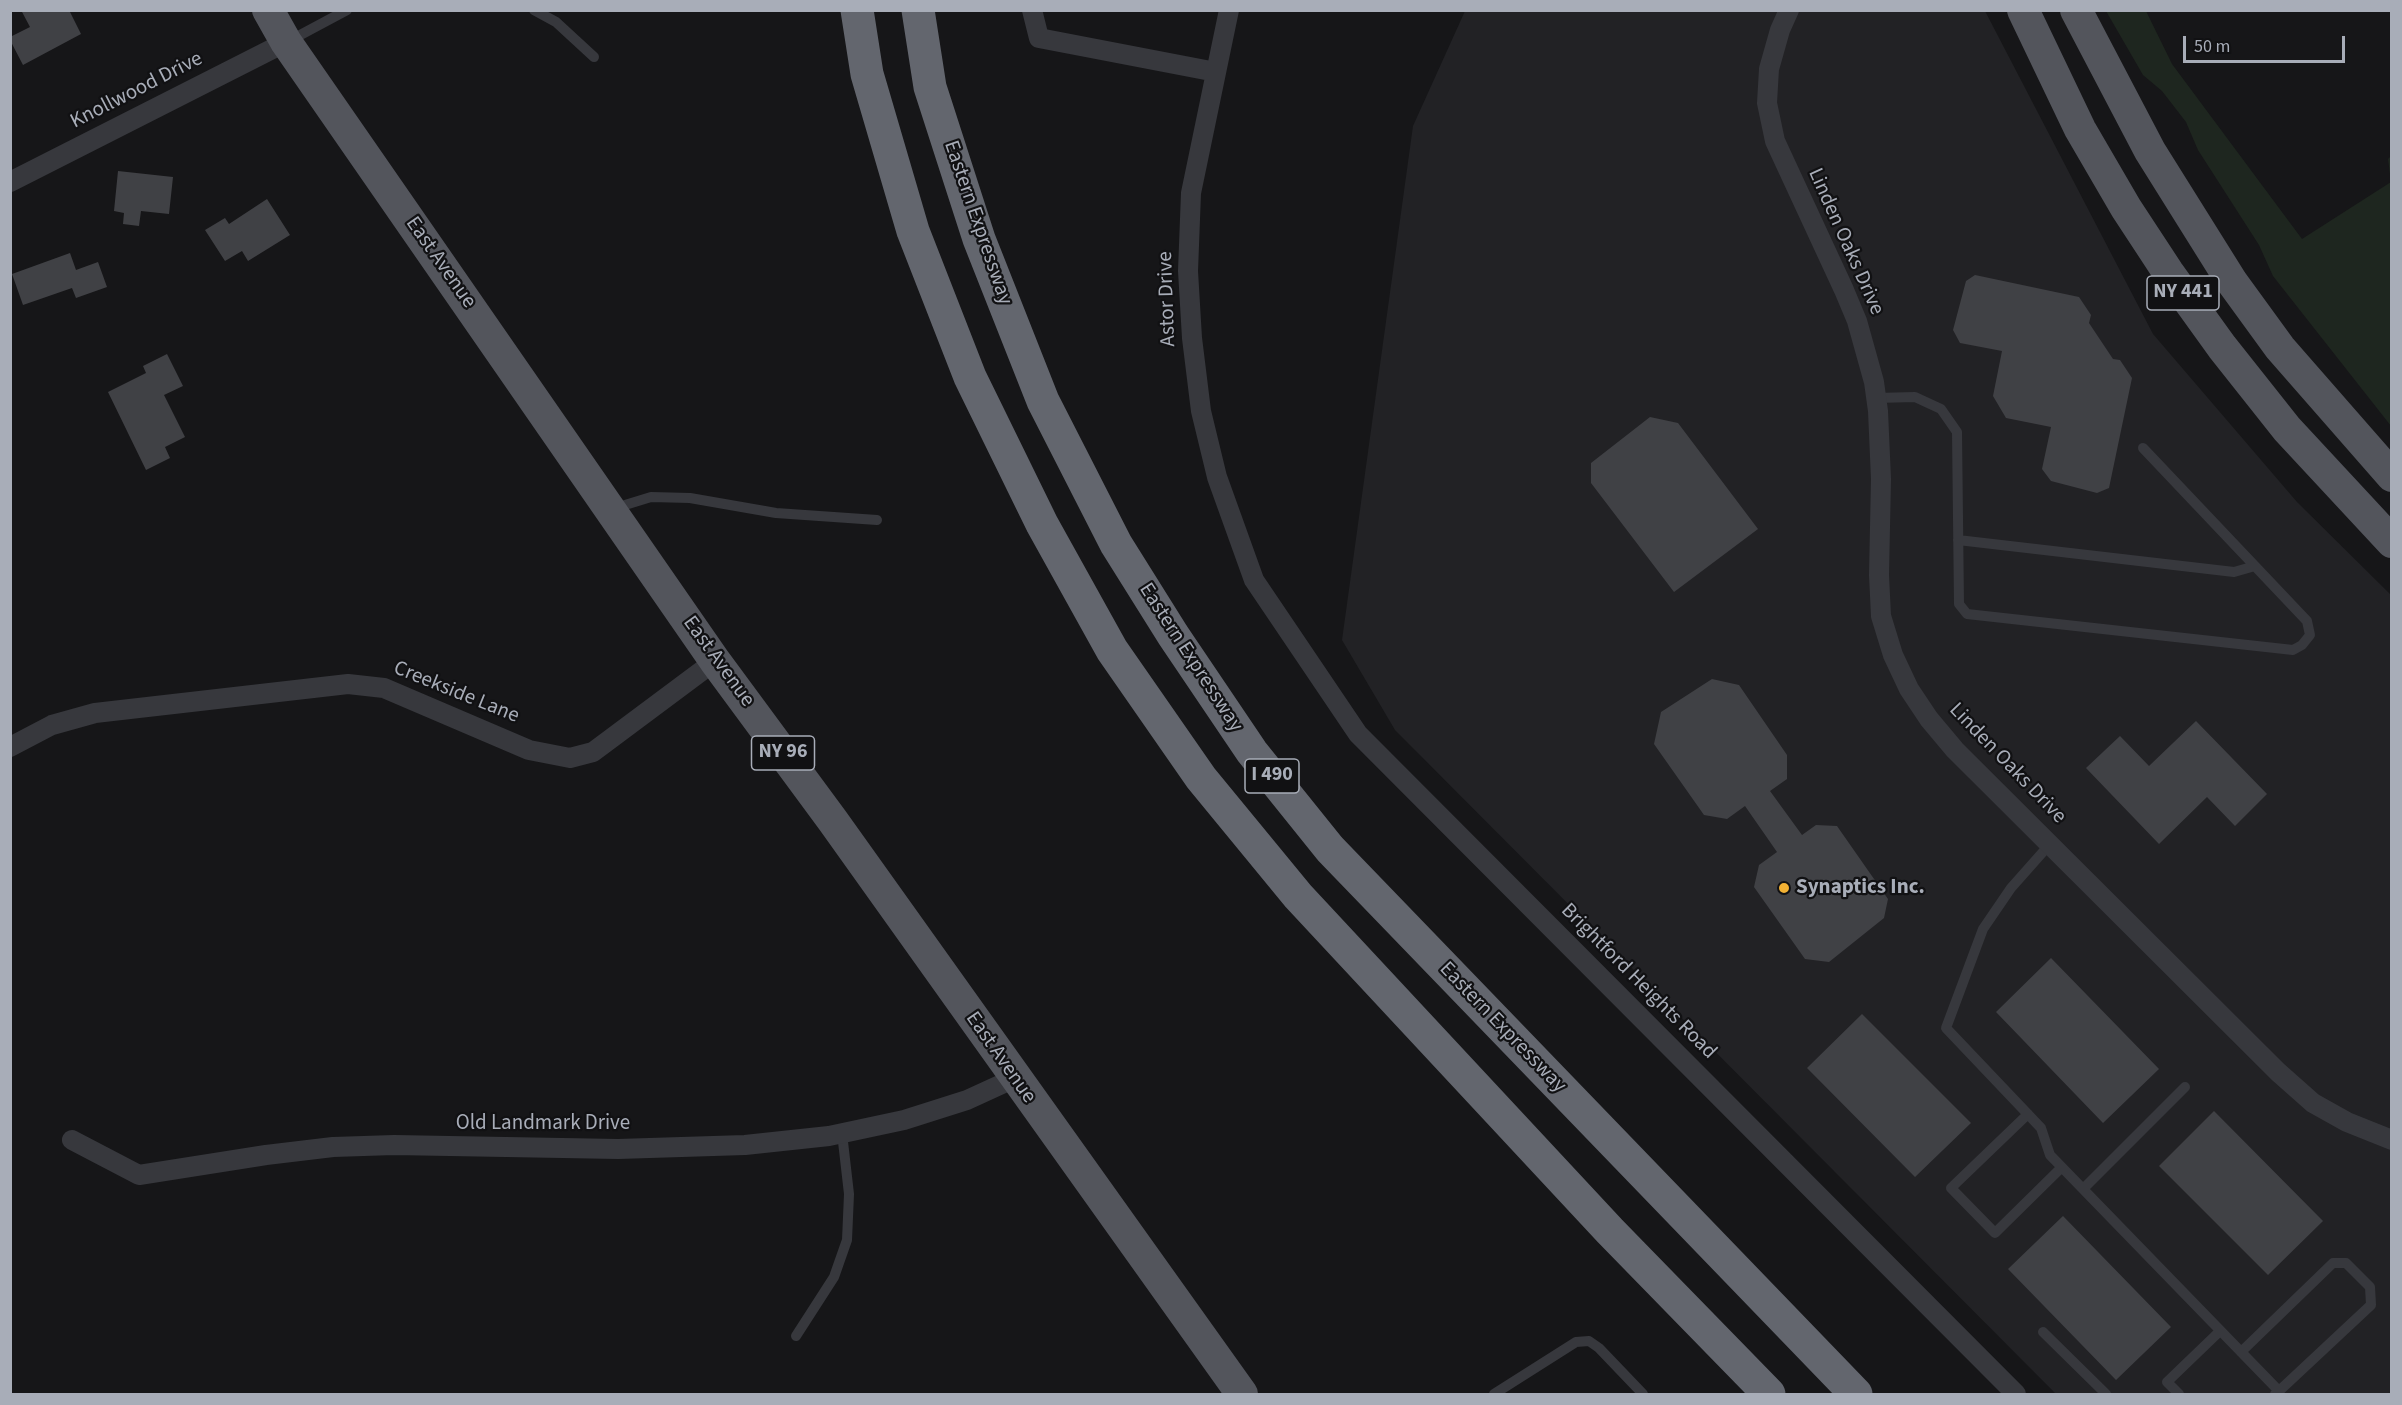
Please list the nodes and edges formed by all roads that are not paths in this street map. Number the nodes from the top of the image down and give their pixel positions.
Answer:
1 (268, 10) edge
2 (346, 10) edge
3 (534, 10) edge
4 (857, 10) edge
5 (918, 10) edge
6 (1032, 10) edge
7 (1229, 10) edge
8 (1789, 10) edge
9 (2023, 10) edge
10 (2076, 10) edge
11 (286, 42) junction
12 (594, 57) dead end
13 (1216, 72) junction
14 (10, 182) edge
15 (1876, 398) junction
16 (2143, 448) dead end
17 (2391, 476) edge
18 (612, 509) junction
19 (877, 520) dead end
20 (1958, 540) junction
21 (2391, 542) edge
22 (2255, 566) junction
23 (1254, 580) joint
24 (715, 661) junction
25 (10, 747) edge
26 (2050, 844) junction
27 (1015, 1078) junction
28 (2185, 1087) dead end
29 (2028, 1114) junction
30 (842, 1133) junction
31 (72, 1140) dead end
32 (2391, 1140) edge
33 (2061, 1168) junction
34 (2083, 1189) junction
35 (2220, 1331) junction
36 (2043, 1332) dead end
37 (796, 1336) dead end
38 (2241, 1352) junction
39 (2277, 1393) edge
40 (1242, 1395) edge
41 (1494, 1395) edge
42 (1643, 1395) edge
43 (1769, 1395) edge
44 (1856, 1395) edge
45 (2016, 1395) edge
46 (2106, 1395) edge
47 (2179, 1395) edge

1 - 11 main road, East Avenue / NY 96
2 - 11 lane
3 - 12 lane
4 - 43 highway, I 490
5 - 44 highway, Eastern Expressway / I 490
6 - 13 street
7 - 13 street, Astor Drive
8 - 15 street, Linden Oaks Drive
9 - 21 main road, NY 441
10 - 17 main road, NY 441
11 - 14 street, Knollwood Drive
11 - 18 main road, East Avenue / NY 96
13 - 23 street, Astor Drive
15 - 20 lane
15 - 26 street, Linden Oaks Drive
16 - 22 lane
18 - 19 lane
18 - 24 main road, East Avenue / NY 96
20 - 22 lane
20 - 22 lane
23 - 45 street, Brightford Heights Road
24 - 25 street, Creekside Lane
24 - 27 main road, East Avenue / NY 96
26 - 29 lane
26 - 32 street, Linden Oaks Drive
27 - 30 street, Old Landmark Drive
27 - 40 main road, East Avenue / NY 96
28 - 34 lane
29 - 33 lane
29 - 33 lane
30 - 31 street, Old Landmark Drive
30 - 37 lane
33 - 34 lane
34 - 35 lane
35 - 38 lane
35 - 47 lane
36 - 46 lane
38 - 39 lane
38 - 39 lane
41 - 42 lane

